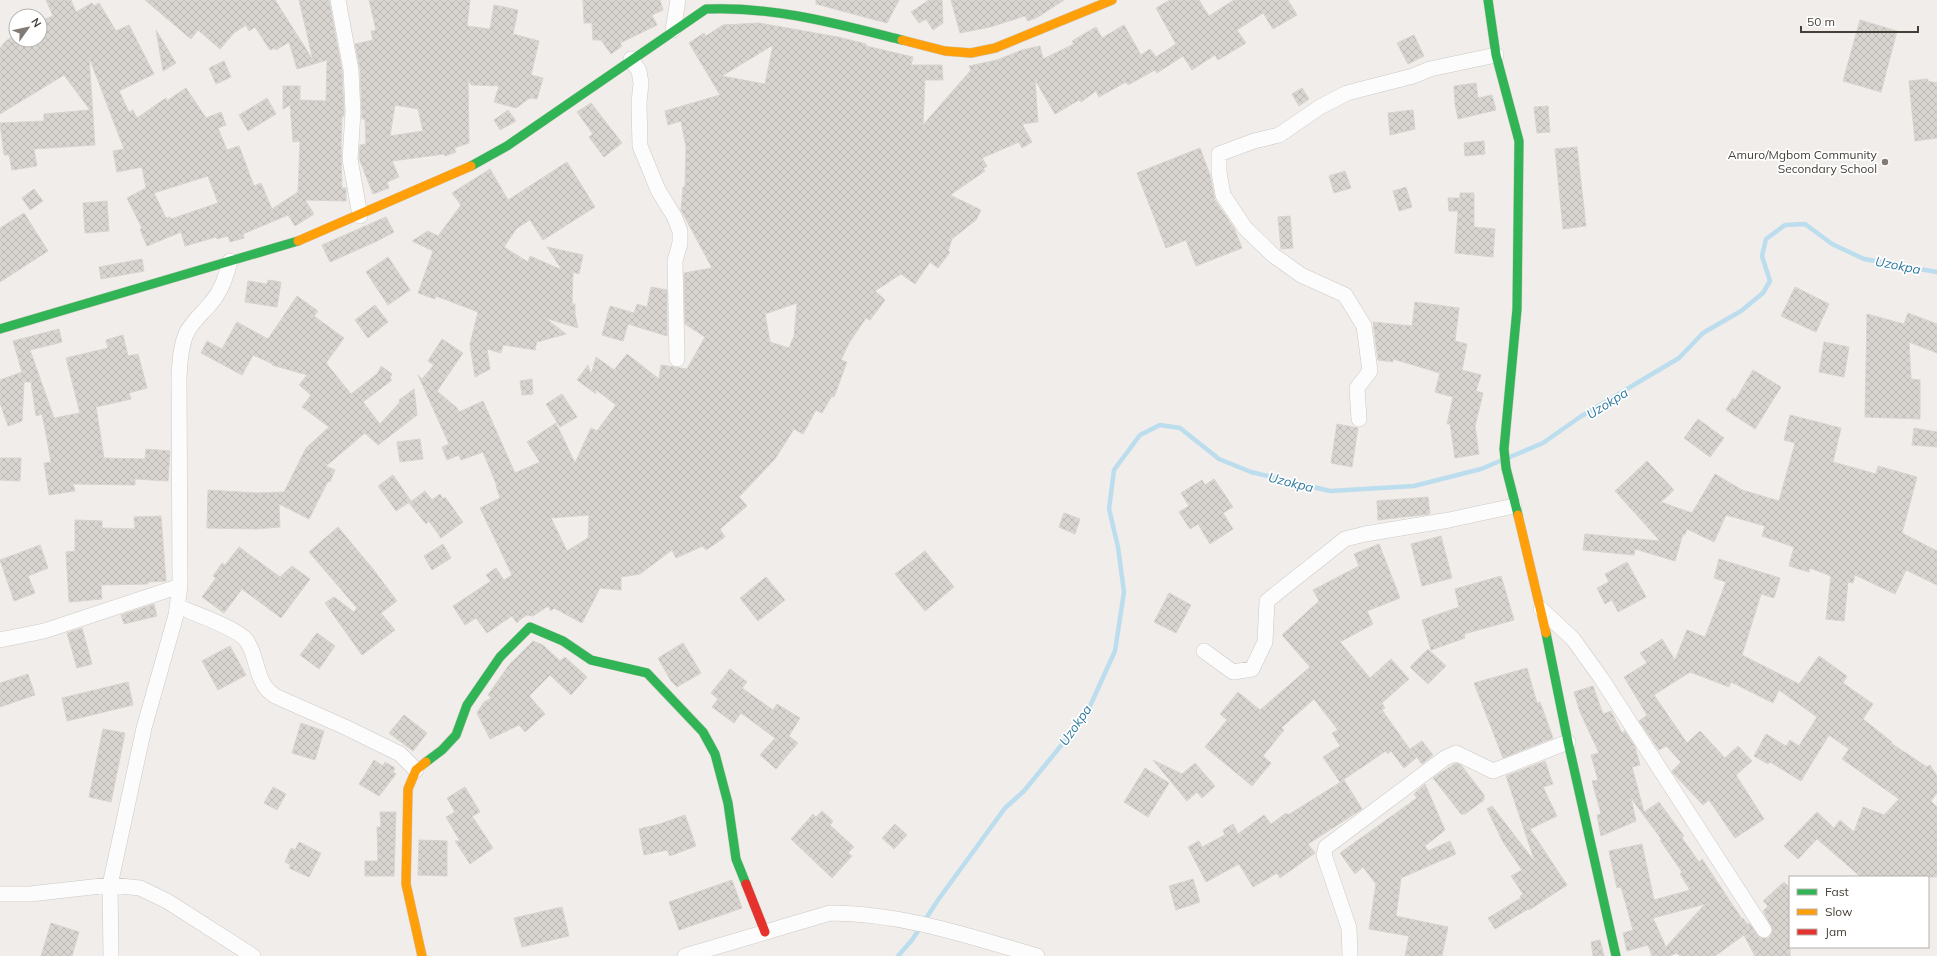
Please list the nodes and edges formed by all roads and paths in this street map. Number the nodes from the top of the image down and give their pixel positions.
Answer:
1 (338, 0) edge
2 (678, 0) edge
3 (1112, 0) edge
4 (1488, 0) edge
5 (673, 30) junction
6 (1496, 55) junction
7 (631, 59) junction
8 (360, 216) junction
9 (230, 261) junction
10 (0, 329) edge
11 (677, 358) dead end
12 (1359, 419) dead end
13 (1514, 506) junction
14 (180, 586) junction
15 (177, 606) junction
16 (1541, 609) junction
17 (0, 640) edge
18 (1204, 651) dead end
19 (1568, 742) junction
20 (416, 770) junction
21 (110, 884) junction
22 (0, 894) edge
23 (1764, 930) dead end
24 (765, 932) junction
25 (111, 956) edge
26 (252, 956) edge
27 (422, 956) edge
28 (685, 956) edge
29 (1037, 956) edge
30 (1350, 956) edge
31 (1616, 956) edge

1 - 8 street
2 - 5 street
3 - 5 street
4 - 6 street
5 - 7 street
6 - 12 street
6 - 13 street
7 - 8 street
7 - 11 street
8 - 9 street
9 - 10 street
9 - 14 street
13 - 16 street
13 - 18 street
14 - 15 street
14 - 17 street
15 - 20 street
15 - 21 street
16 - 19 street
16 - 23 street
19 - 30 street
19 - 31 street
20 - 24 street
20 - 27 street
21 - 22 street
21 - 25 street
21 - 26 street
24 - 28 street
24 - 29 street

